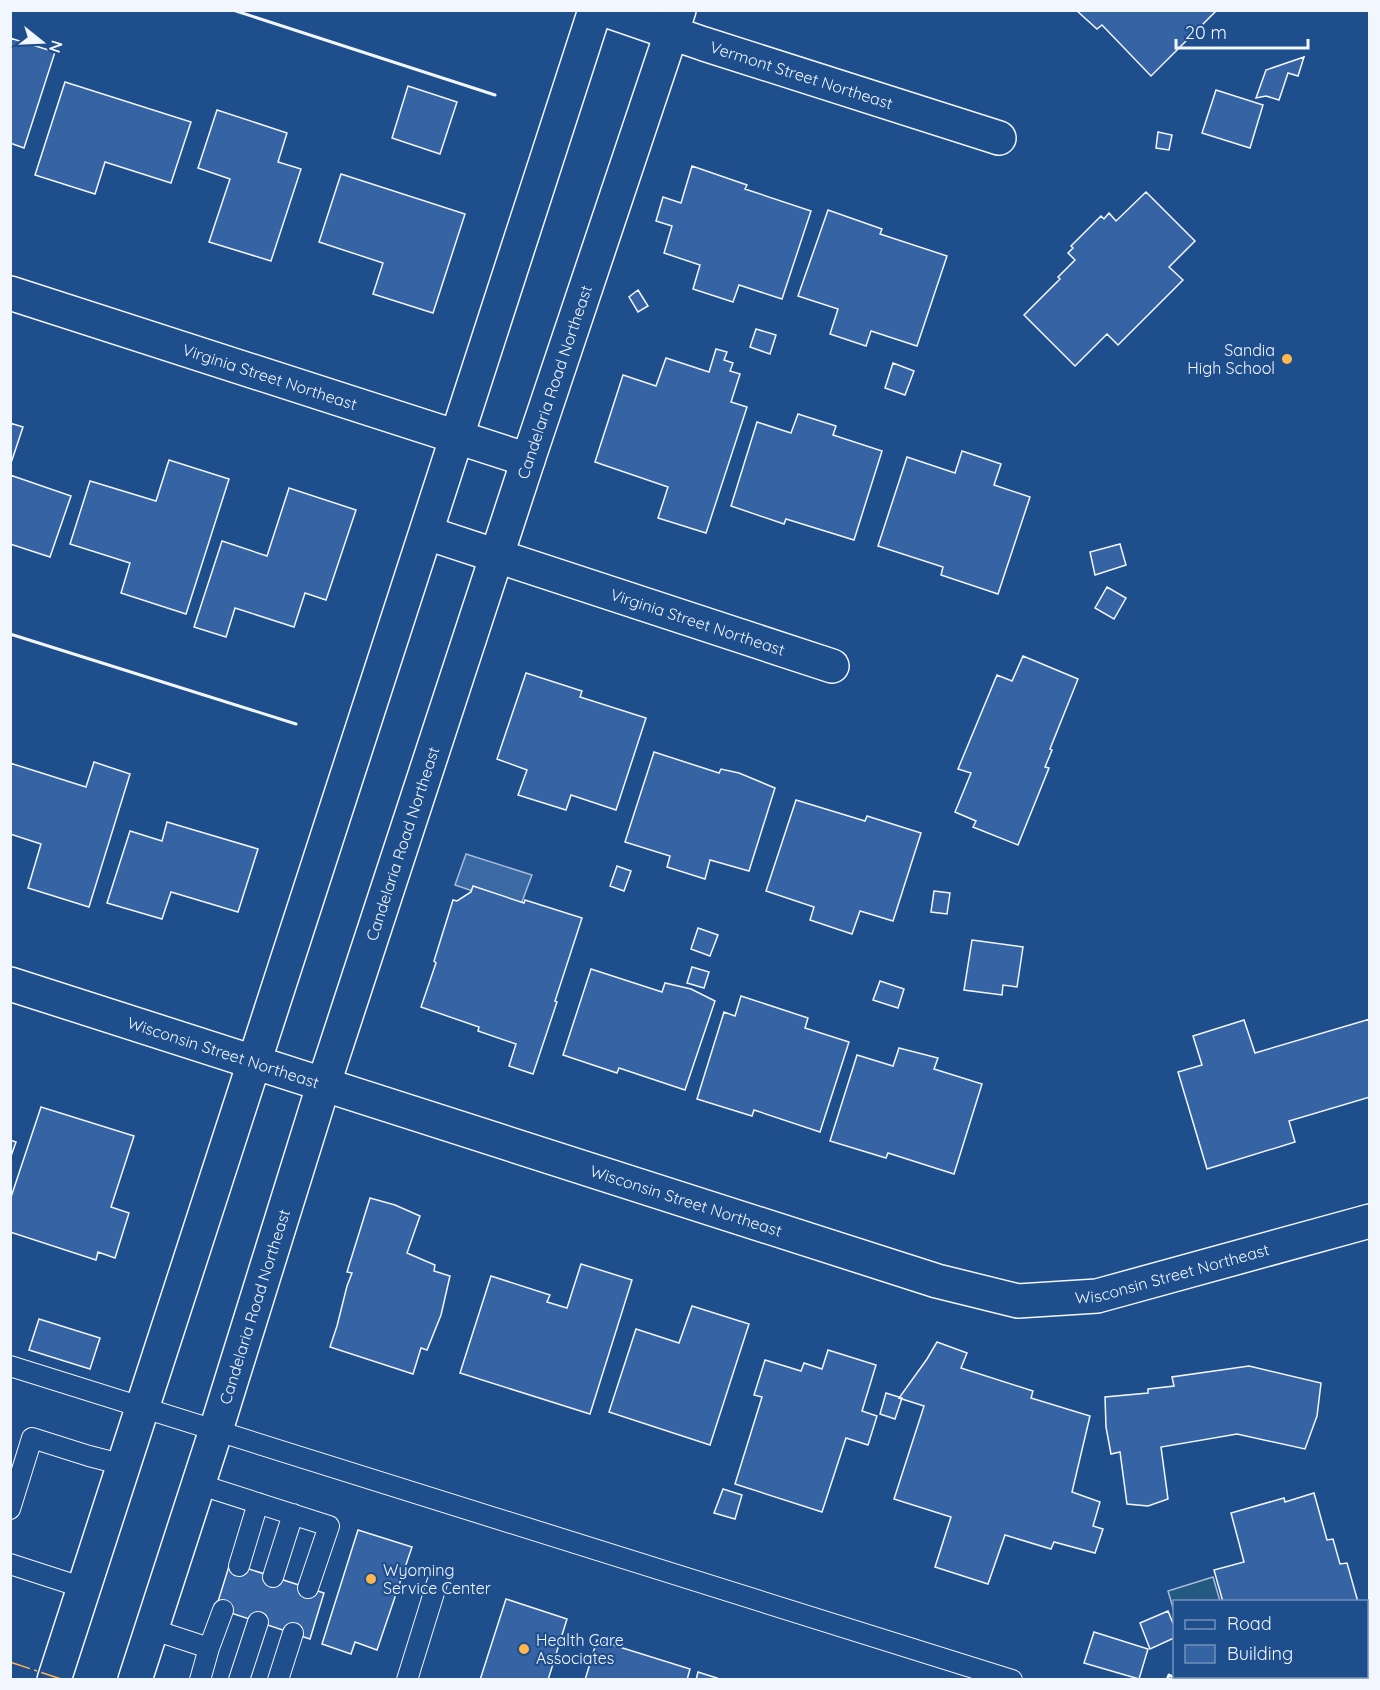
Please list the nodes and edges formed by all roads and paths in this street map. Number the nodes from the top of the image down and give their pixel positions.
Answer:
1 (595, 10) edge
2 (605, 10) edge
3 (675, 22) edge
4 (999, 138) dead end
5 (10, 293) edge
6 (458, 436) junction
7 (528, 459) junction
8 (427, 533) junction
9 (497, 556) junction
10 (832, 666) dead end
11 (10, 984) edge
12 (254, 1061) junction
13 (324, 1083) junction
14 (1367, 1229) edge
15 (10, 1366) edge
16 (142, 1407) junction
17 (216, 1430) junction
18 (124, 1465) junction
19 (198, 1484) junction
20 (258, 1503) junction
21 (10, 1509) edge
22 (293, 1514) junction
23 (10, 1564) edge
24 (239, 1566) dead end
25 (273, 1577) dead end
26 (437, 1582) dead end
27 (84, 1588) junction
28 (308, 1588) dead end
29 (223, 1610) dead end
30 (258, 1622) dead end
31 (151, 1629) junction
32 (293, 1633) dead end
33 (209, 1648) junction
34 (54, 1680) edge
35 (135, 1680) edge
36 (200, 1680) edge
37 (239, 1680) edge
38 (278, 1680) edge
39 (407, 1680) edge
40 (1012, 1680) edge

1 - 6 main road
2 - 3 main road, Vermont Street Northeast
3 - 4 main road, Vermont Street Northeast
3 - 7 main road, Candelaria Road Northeast
5 - 6 main road, Virginia Street Northeast
6 - 7 main road, Virginia Street Northeast
6 - 8 main road
7 - 9 main road, Candelaria Road Northeast
8 - 9 main road, Virginia Street Northeast
8 - 12 main road
9 - 10 main road, Virginia Street Northeast
9 - 13 main road, Candelaria Road Northeast
11 - 12 main road, Wisconsin Street Northeast
12 - 13 main road, Wisconsin Street Northeast
12 - 16 main road
13 - 14 main road, Wisconsin Street Northeast
13 - 17 main road, Candelaria Road Northeast
15 - 16 lane
16 - 17 lane
16 - 18 main road
17 - 19 main road, Candelaria Road Northeast
17 - 40 lane
18 - 21 lane
18 - 27 main road
19 - 20 lane
19 - 31 main road, Candelaria Road Northeast
20 - 22 lane
20 - 24 lane
22 - 25 lane
22 - 28 lane
23 - 27 lane
26 - 39 lane
27 - 34 main road
29 - 33 lane
30 - 37 lane
31 - 33 lane
31 - 35 main road, Candelaria Road Northeast
32 - 38 lane
33 - 36 lane

